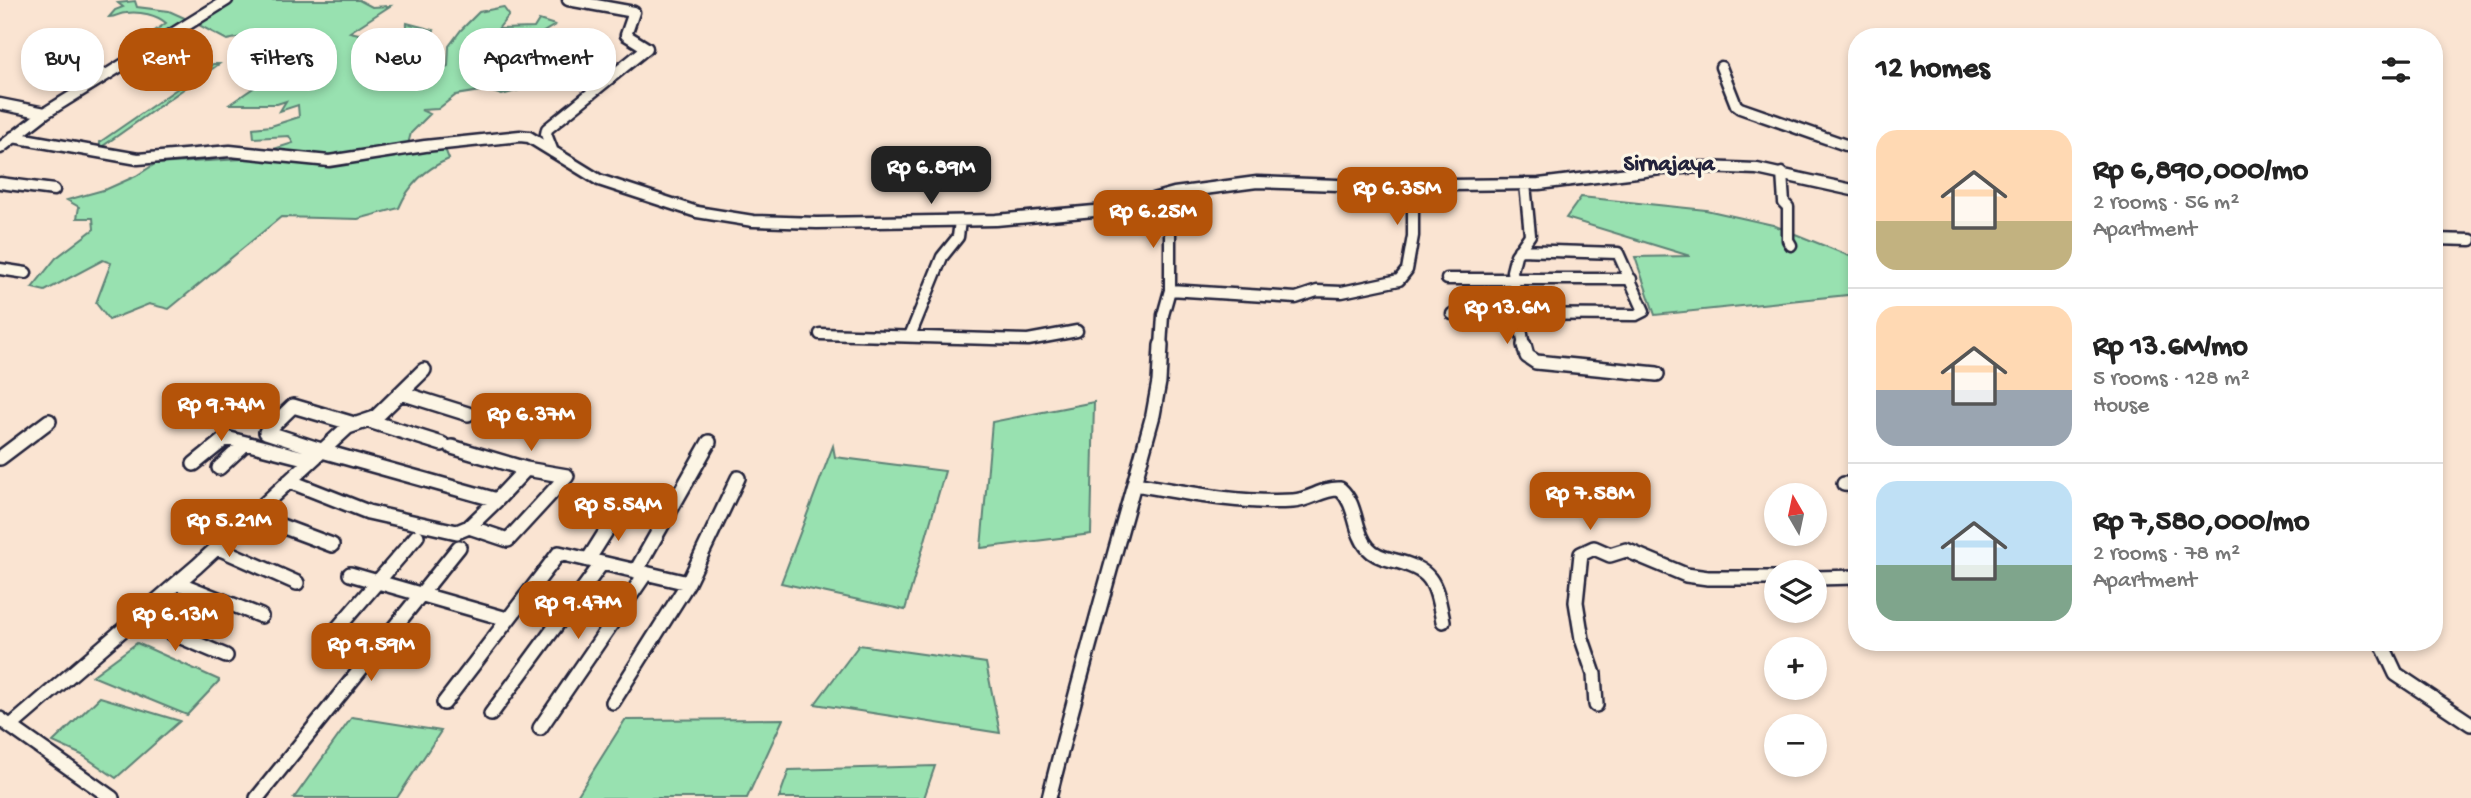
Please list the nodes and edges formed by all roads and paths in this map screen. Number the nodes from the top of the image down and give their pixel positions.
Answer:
1 (227, 0) edge
2 (568, 0) edge
3 (1721, 67) dead end
4 (106, 75) joint
5 (0, 104) edge
6 (46, 113) junction
7 (13, 137) junction
8 (1848, 146) edge
9 (0, 148) edge
10 (553, 152) junction
11 (1782, 173) junction
12 (0, 183) edge
13 (1525, 184) junction
14 (1413, 185) junction
15 (1848, 189) edge
16 (54, 190) dead end
17 (1174, 193) junction
18 (960, 221) junction
19 (2443, 239) edge
20 (2471, 240) edge
21 (1791, 245) dead end
22 (1519, 250) junction
23 (0, 269) edge
24 (26, 273) dead end
25 (1514, 278) junction
26 (1447, 279) dead end
27 (1632, 279) junction
28 (1170, 290) junction
29 (1519, 313) junction
30 (1452, 314) dead end
31 (1077, 331) dead end
32 (820, 334) dead end
33 (910, 336) junction
34 (424, 370) dead end
35 (1657, 374) dead end
36 (401, 393) junction
37 (468, 414) dead end
38 (49, 421) dead end
39 (369, 421) junction
40 (354, 424) junction
41 (709, 442) dead end
42 (246, 443) junction
43 (318, 453) junction
44 (0, 458) edge
45 (194, 464) dead end
46 (219, 468) dead end
47 (526, 469) junction
48 (738, 478) dead end
49 (289, 481) junction
50 (1135, 484) junction
51 (497, 500) junction
52 (620, 509) dead end
53 (252, 515) junction
54 (469, 527) junction
55 (417, 536) dead end
56 (332, 545) dead end
57 (216, 547) junction
58 (459, 547) dead end
59 (595, 561) junction
60 (641, 572) junction
61 (350, 574) dead end
62 (1848, 577) edge
63 (1764, 578) edge
64 (1827, 578) edge
65 (178, 583) junction
66 (297, 583) dead end
67 (377, 583) junction
68 (688, 583) junction
69 (420, 595) junction
70 (261, 616) dead end
71 (136, 618) junction
72 (507, 620) junction
73 (1443, 621) dead end
74 (330, 637) dead end
75 (2384, 651) edge
76 (226, 656) dead end
77 (613, 702) dead end
78 (444, 703) dead end
79 (1596, 705) dead end
80 (491, 714) dead end
81 (6, 723) edge
82 (2471, 724) edge
83 (540, 728) dead end
84 (112, 798) edge
85 (257, 798) edge
86 (1049, 798) edge

1 - 4 street
2 - 10 street
3 - 8 street
4 - 6 street
5 - 6 street
6 - 7 street
7 - 9 street
7 - 10 street
10 - 18 street
11 - 13 street
11 - 15 street
11 - 21 street
12 - 16 street
13 - 14 street
13 - 22 street
14 - 17 street
14 - 28 street
17 - 18 street
17 - 28 street
18 - 33 street
19 - 20 street
22 - 25 street
22 - 27 street
23 - 24 street
25 - 26 street
25 - 27 street
25 - 29 street
27 - 29 street
28 - 50 street
29 - 30 street
29 - 35 street
31 - 33 street
32 - 33 street
34 - 36 street
36 - 37 street
36 - 39 street
38 - 44 street
39 - 40 street
39 - 47 street
40 - 43 street
40 - 43 street
41 - 60 street
42 - 43 street
42 - 45 street
42 - 46 street
43 - 49 street
43 - 51 street
47 - 51 street
47 - 54 street
48 - 68 street
49 - 53 street
49 - 54 street
50 - 73 street
50 - 86 street
51 - 54 street
52 - 59 street
53 - 56 street
53 - 57 street
55 - 67 street
57 - 65 street
57 - 66 street
58 - 69 street
59 - 60 street
59 - 72 street
59 - 80 street
60 - 68 street
60 - 83 street
61 - 67 street
62 - 64 street
63 - 79 street
65 - 70 street
65 - 71 street
67 - 69 street
67 - 74 street
68 - 77 street
69 - 72 street
69 - 85 street
71 - 76 street
71 - 81 street
72 - 78 street
75 - 82 street
81 - 84 street

